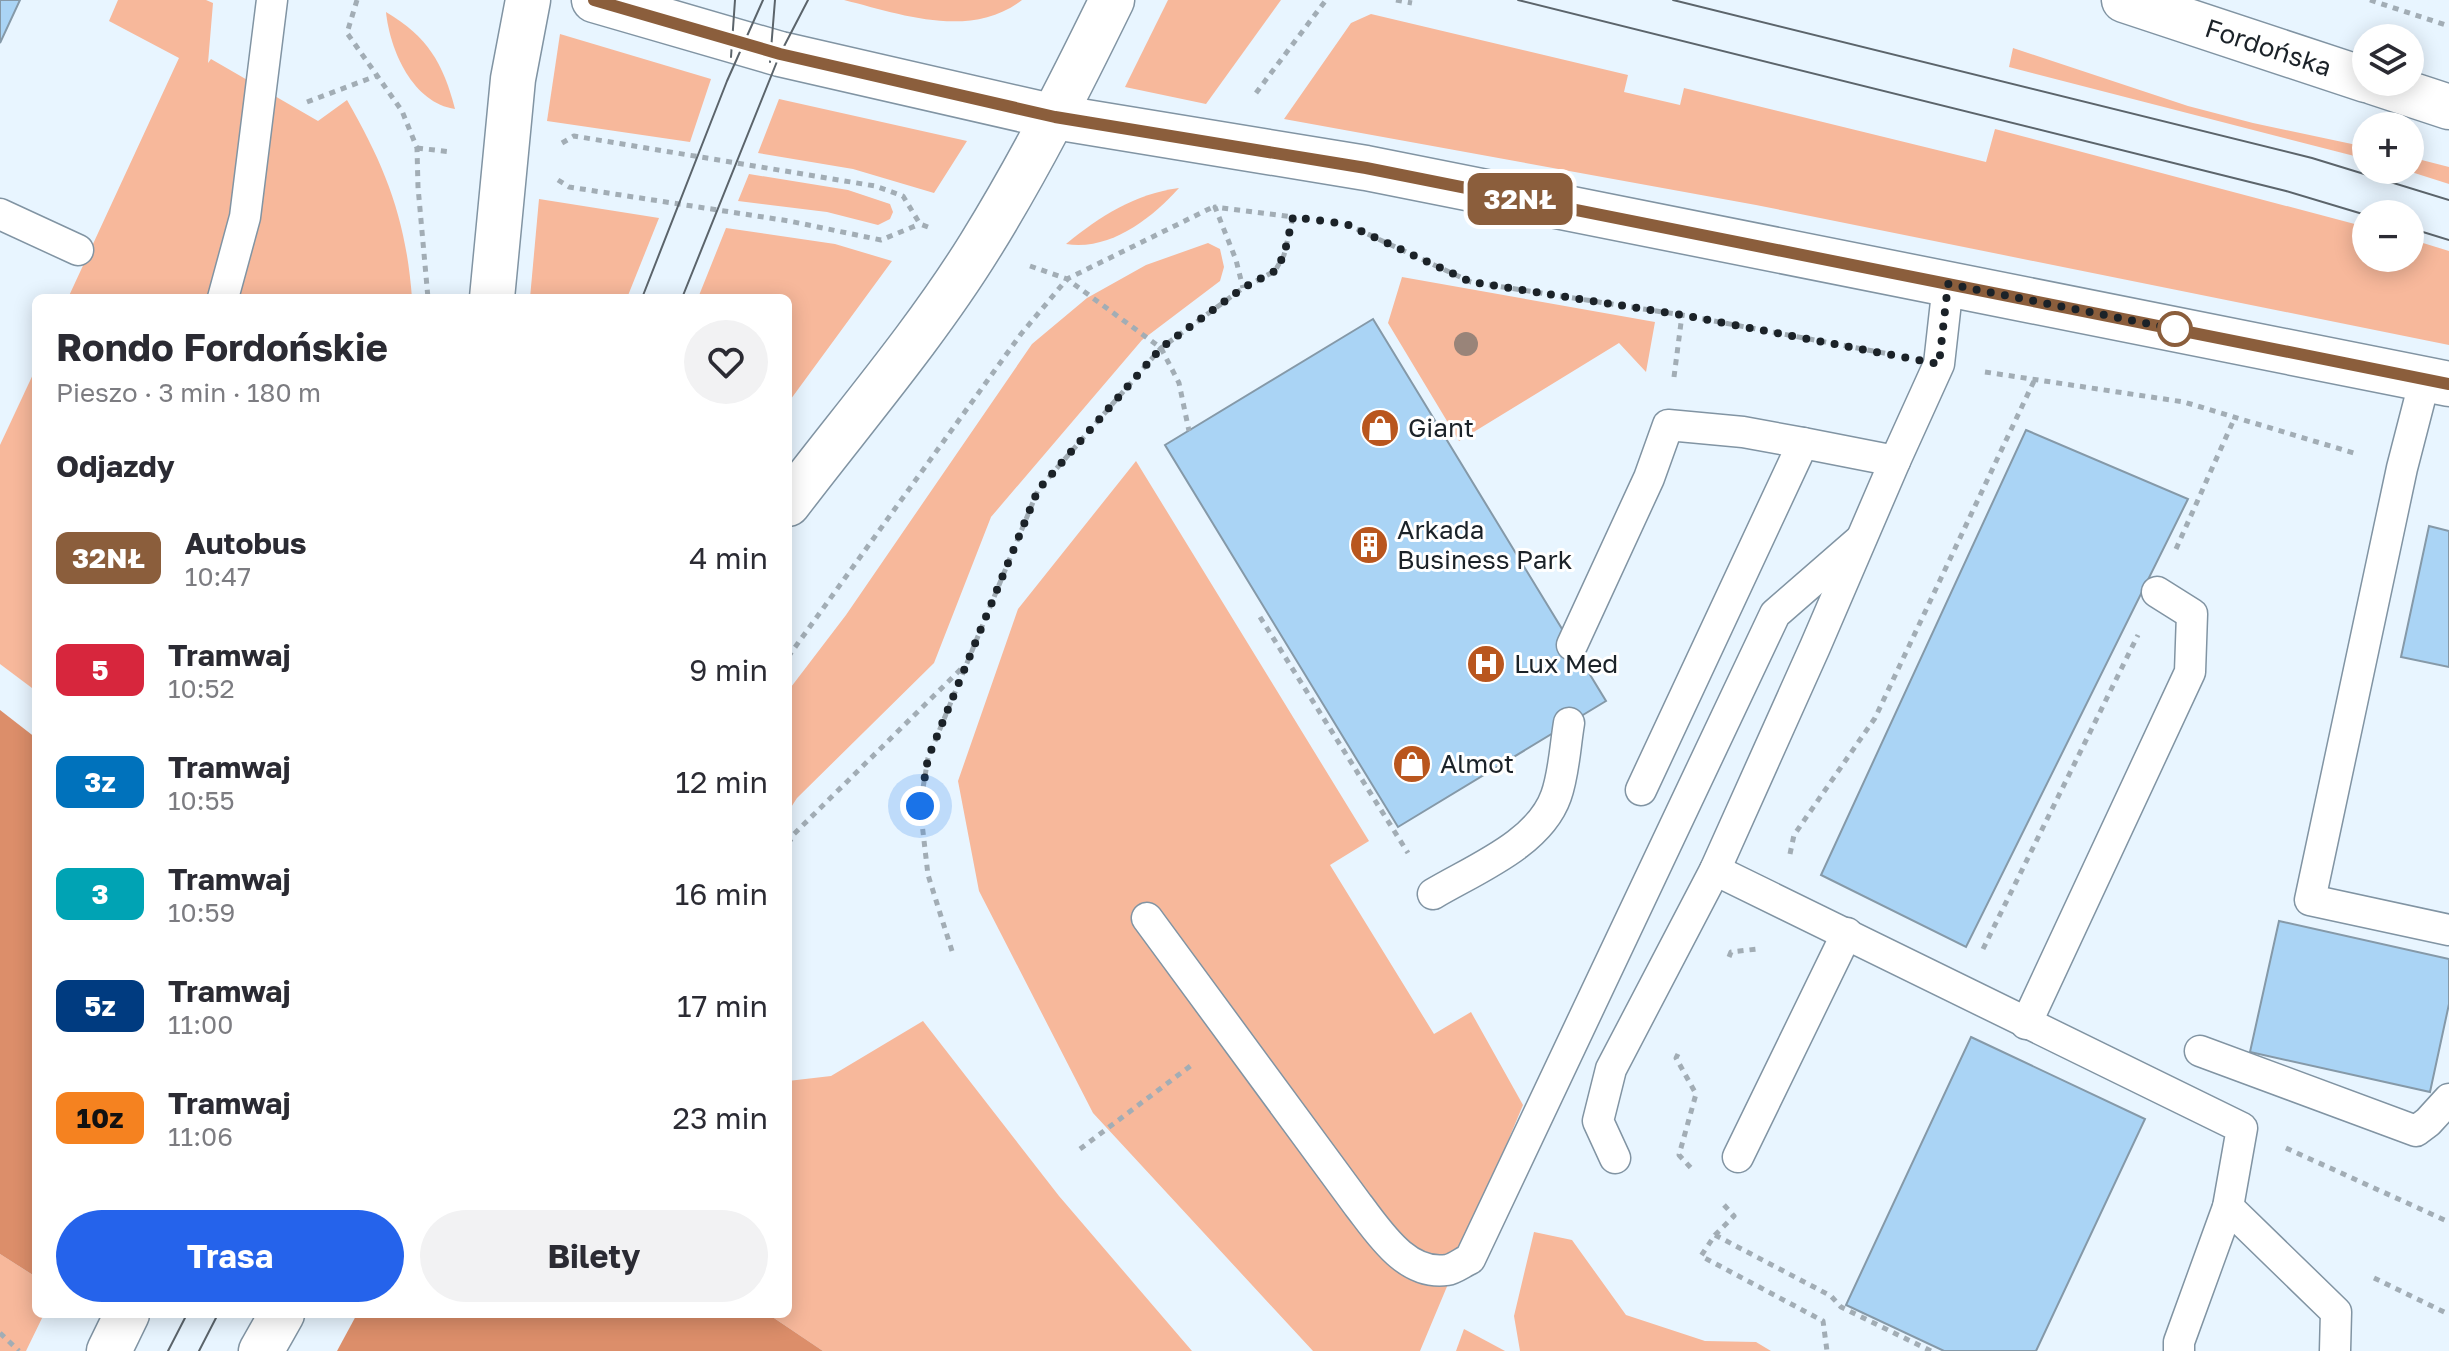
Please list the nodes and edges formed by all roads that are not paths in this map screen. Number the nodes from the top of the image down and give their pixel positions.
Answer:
1 (272, 0) edge
2 (528, 0) edge
3 (594, 0) edge
4 (1112, 0) edge
5 (2124, 0) edge
6 (2352, 75) edge
7 (2416, 96) edge
8 (2449, 107) edge
9 (1055, 117) junction
10 (0, 214) edge
11 (78, 250) dead end
12 (1948, 284) junction
13 (224, 294) edge
14 (492, 294) edge
15 (2437, 382) edge
16 (1803, 443) junction
17 (1895, 461) junction
18 (792, 499) edge
19 (1860, 540) junction
20 (2157, 592) road end
21 (1572, 645) dead end
22 (1569, 723) dead end
23 (1641, 790) dead end
24 (1715, 870) junction
25 (1433, 894) road end
26 (1147, 918) dead end
27 (2449, 930) edge
28 (1847, 933) junction
29 (2026, 1024) junction
30 (2200, 1051) dead end
31 (2449, 1099) edge
32 (1738, 1157) dead end
33 (1615, 1158) dead end
34 (2228, 1207) junction
35 (125, 1318) edge
36 (280, 1318) edge
37 (109, 1351) edge
38 (261, 1351) edge
39 (2179, 1351) edge
40 (2335, 1351) edge

1 - 13 lane
2 - 14 main road
3 - 9 main road
4 - 9 main road
5 - 6 main road, Fordońska
7 - 8 main road
9 - 12 main road
9 - 18 main road
10 - 11 lane
12 - 15 main road
12 - 17 lane
15 - 27 lane
16 - 17 lane
16 - 21 lane
16 - 23 lane
17 - 19 lane
19 - 24 lane
19 - 26 lane
20 - 29 lane
22 - 25 lane
24 - 28 lane
24 - 33 lane
28 - 29 lane
28 - 32 lane
29 - 34 lane
30 - 31 lane
34 - 39 lane
34 - 40 lane
35 - 37 main road
36 - 38 main road

